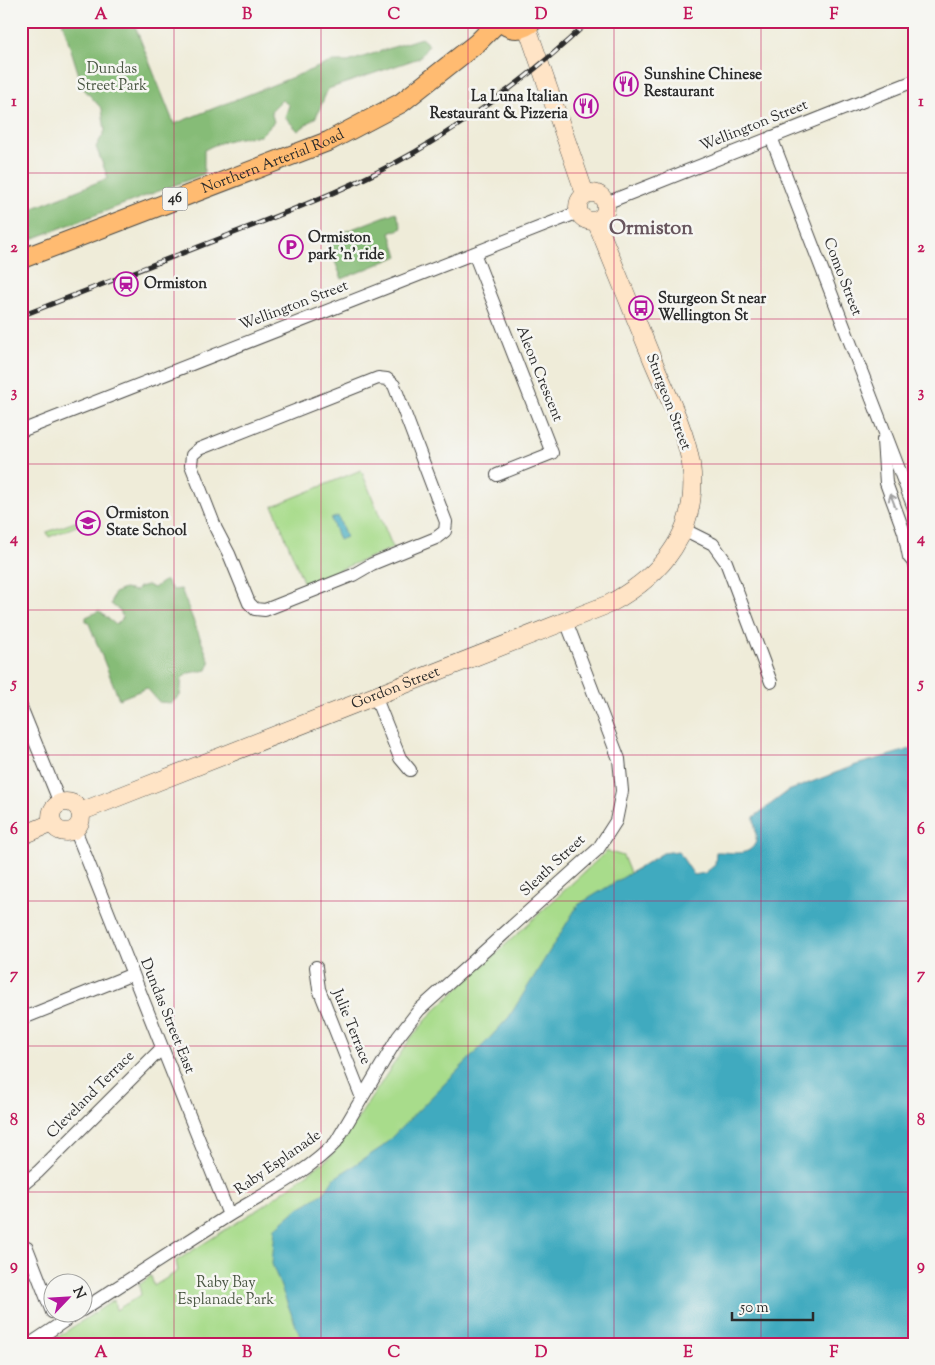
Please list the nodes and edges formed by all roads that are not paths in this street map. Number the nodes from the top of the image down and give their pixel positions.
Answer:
1 (500, 21) edge
2 (530, 24) edge
3 (914, 81) edge
4 (771, 137) junction
5 (586, 194) junction
6 (606, 203) junction
7 (579, 212) junction
8 (596, 221) junction
9 (474, 253) junction
10 (21, 259) edge
11 (387, 379) joint
12 (883, 428) junction
13 (21, 430) edge
14 (497, 475) dead end
15 (914, 508) edge
16 (684, 529) junction
17 (914, 563) edge
18 (566, 621) junction
19 (771, 682) dead end
20 (375, 696) junction
21 (21, 707) edge
22 (410, 770) dead end
23 (60, 804) junction
24 (80, 812) junction
25 (52, 823) junction
26 (75, 829) junction
27 (21, 836) edge
28 (316, 967) dead end
29 (133, 974) junction
30 (440, 990) joint
31 (21, 1019) edge
32 (162, 1048) junction
33 (362, 1098) junction
34 (21, 1186) edge
35 (229, 1216) junction
36 (27, 1248) dead end
37 (42, 1285) edge
38 (92, 1304) edge
39 (57, 1322) edge
40 (64, 1322) edge
41 (58, 1326) junction
42 (30, 1344) edge

1 - 2 main road, 46
1 - 10 main road, Northern Arterial Road / 46
2 - 5 street
3 - 4 street, Wellington Street
4 - 6 street, Wellington Street
4 - 12 street, Como Street
5 - 6 street
5 - 7 street
6 - 8 street
7 - 8 street
7 - 9 street, Wellington Street
8 - 16 street, Sturgeon Street
9 - 13 street, Wellington Street
9 - 14 street, Aleon Crescent
11 - 11 street
12 - 15 street, Como Street
17 -> 12 street, Como Street
16 - 18 street, Gordon Street
16 - 19 street
18 - 20 street, Gordon Street
18 - 30 street, Sleath Street
20 - 22 street
20 - 24 street, Gordon Street
21 - 23 street
23 - 24 street
23 - 25 street
24 - 26 street
25 - 26 street
25 - 27 street
26 - 29 street, Dundas Street East
28 - 33 street, Julie Terrace
29 - 31 street
29 - 32 street, Dundas Street East
30 - 33 street, Raby Esplanade
32 - 34 street, Cleveland Terrace
32 - 35 street, Dundas Street East
33 - 35 street, Raby Esplanade
35 - 38 street, Raby Esplanade
36 - 37 street
39 - 41 street
40 - 41 street
41 - 42 street

